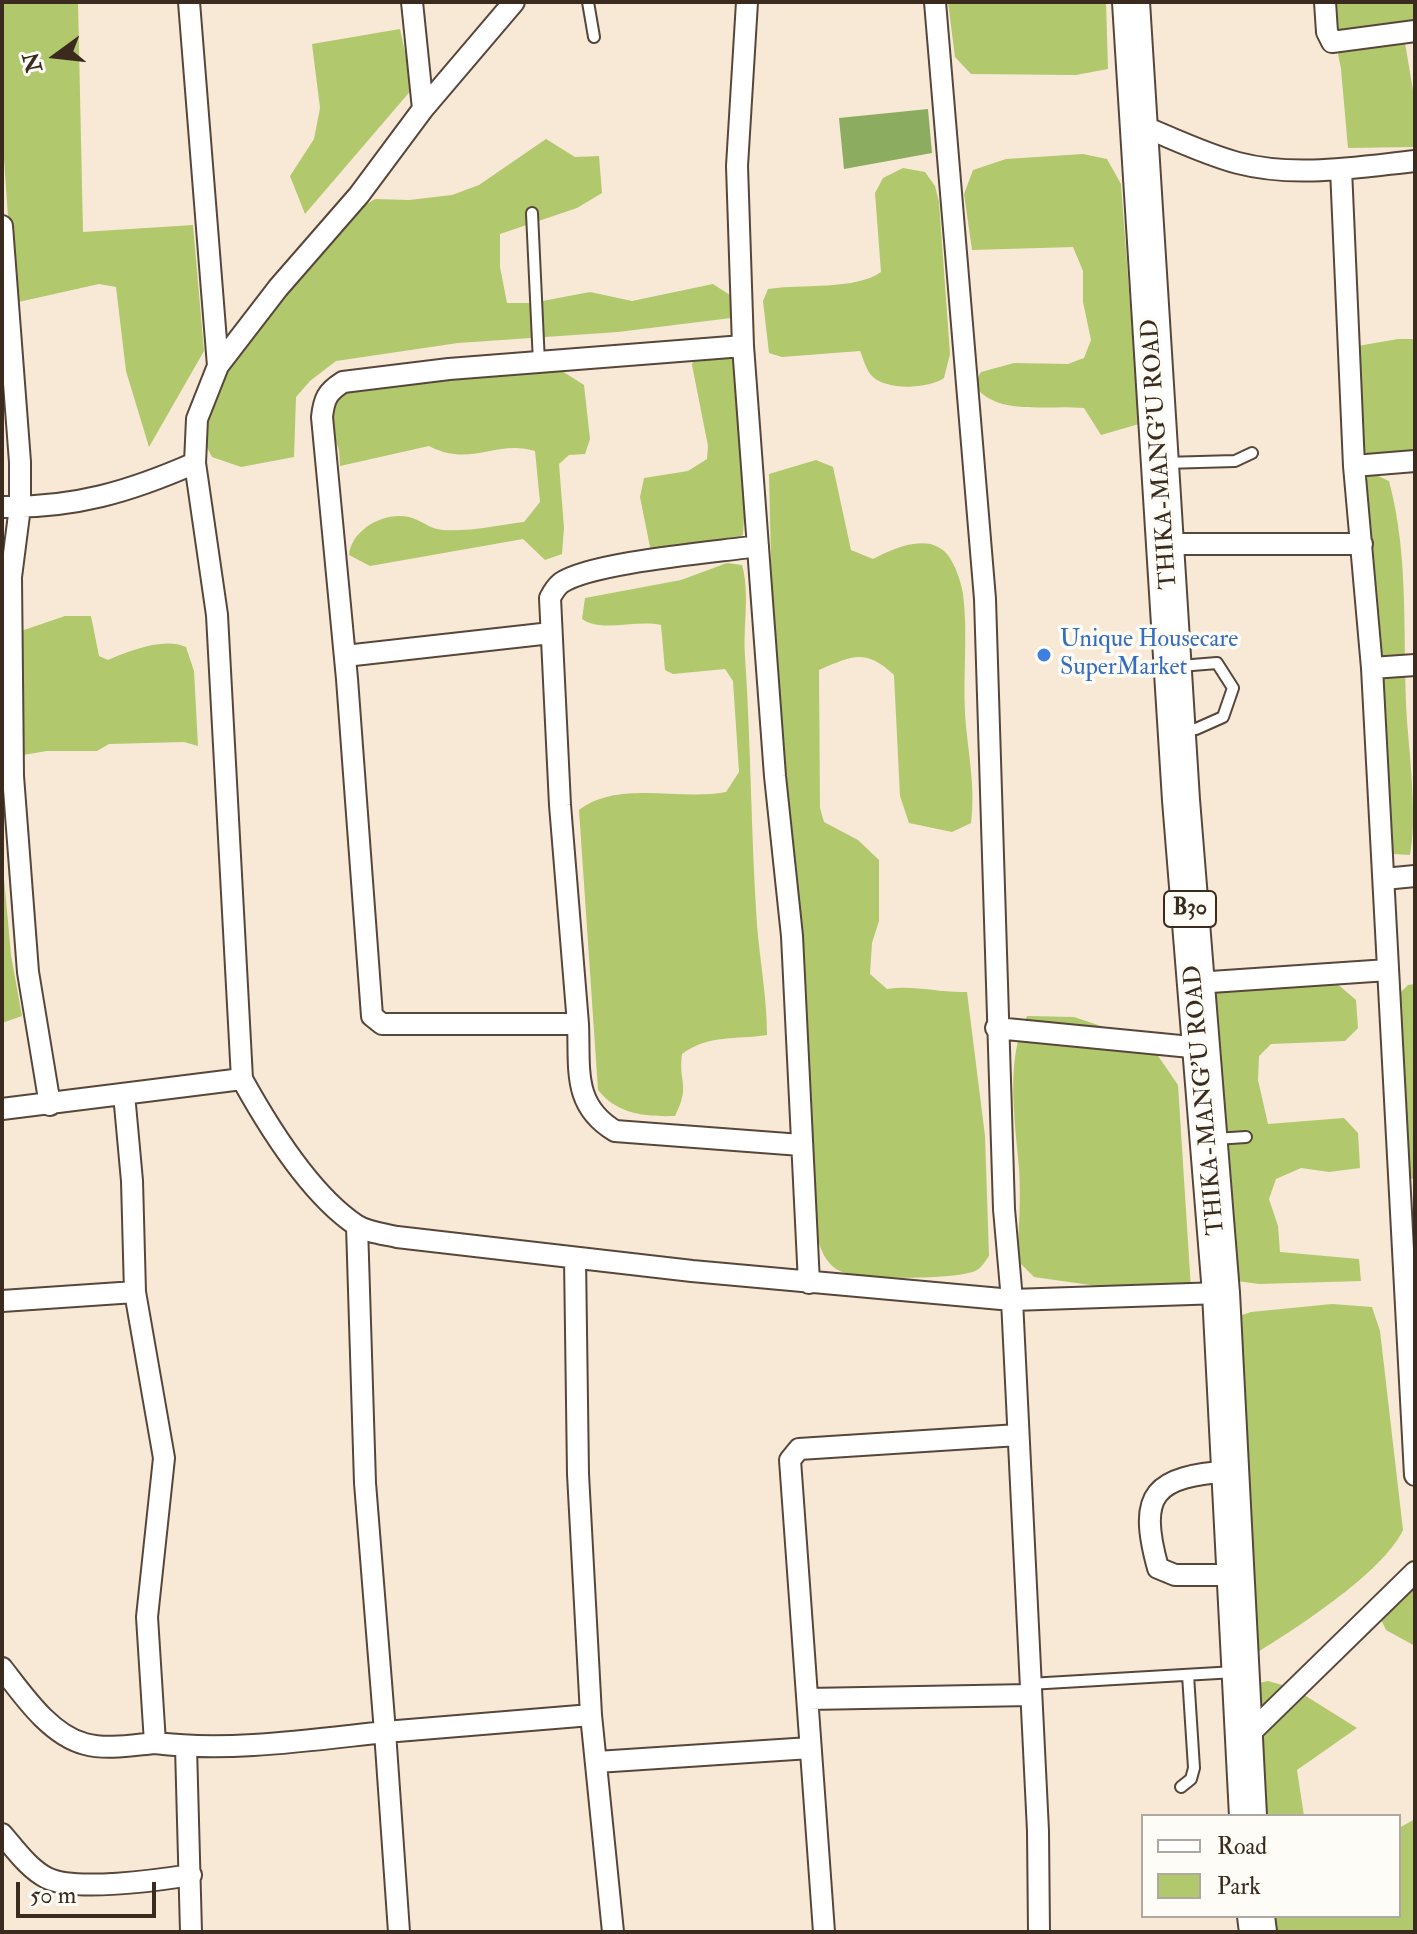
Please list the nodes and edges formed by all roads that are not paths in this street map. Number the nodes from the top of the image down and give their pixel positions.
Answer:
1 (189, 2) edge
2 (412, 2) edge
3 (514, 2) edge
4 (588, 2) edge
5 (747, 2) edge
6 (935, 2) edge
7 (1131, 2) edge
8 (1325, 2) edge
9 (1415, 31) edge
10 (594, 37) dead end
11 (423, 109) junction
12 (1140, 125) junction
13 (1415, 161) edge
14 (1341, 169) junction
15 (532, 213) dead end
16 (2, 226) edge
17 (743, 346) junction
18 (539, 363) junction
19 (218, 366) junction
20 (1252, 453) dead end
21 (1415, 461) edge
22 (195, 463) junction
23 (1162, 463) junction
24 (1354, 466) junction
25 (11, 507) edge
26 (1167, 544) junction
27 (1362, 544) junction
28 (758, 546) junction
29 (551, 633) junction
30 (345, 656) junction
31 (1415, 665) edge
32 (1174, 666) junction
33 (1372, 668) junction
34 (1177, 728) junction
35 (1415, 876) edge
36 (1384, 879) junction
37 (1388, 970) junction
38 (1196, 983) junction
39 (578, 1024) junction
40 (996, 1028) junction
41 (1201, 1048) junction
42 (242, 1079) junction
43 (124, 1094) junction
44 (50, 1105) junction
45 (2, 1109) edge
46 (1246, 1137) dead end
47 (1209, 1139) junction
48 (801, 1145) junction
49 (1408, 1203) edge
50 (357, 1226) junction
51 (575, 1258) junction
52 (809, 1283) junction
53 (135, 1292) junction
54 (1221, 1293) junction
55 (1012, 1300) junction
56 (2, 1301) edge
57 (1018, 1435) junction
58 (1230, 1471) junction
59 (1415, 1475) edge
60 (1415, 1572) edge
61 (1235, 1575) junction
62 (2, 1668) edge
63 (1239, 1672) junction
64 (1188, 1675) junction
65 (1029, 1689) junction
66 (808, 1699) junction
67 (591, 1715) junction
68 (385, 1732) junction
69 (1243, 1740) junction
70 (155, 1743) junction
71 (186, 1747) junction
72 (810, 1748) junction
73 (597, 1762) junction
74 (1181, 1787) dead end
75 (1248, 1814) edge
76 (2, 1834) edge
77 (191, 1875) junction
78 (191, 1932) edge
79 (399, 1932) edge
80 (613, 1932) edge
81 (824, 1932) edge
82 (1039, 1932) edge

1 - 19 street
2 - 11 street
3 - 11 street
4 - 10 lane
5 - 17 street
6 - 40 street
7 - 12 highway, THIKA-MANG'U ROAD / B30
8 - 9 street
11 - 19 street
12 - 14 street
12 - 23 highway, THIKA-MANG'U ROAD / B30
13 - 14 street
14 - 24 street
15 - 18 lane
16 - 25 street
17 - 18 street
17 - 28 street
18 - 30 street
19 - 22 street
20 - 23 lane
21 - 24 street
22 - 25 street
22 - 42 street
23 - 26 highway, THIKA-MANG'U ROAD / B30
24 - 27 street
25 - 44 street
26 - 27 street
26 - 32 highway, THIKA-MANG'U ROAD / B30
27 - 33 street
28 - 29 street
28 - 48 street
29 - 30 street
29 - 39 street
30 - 39 street
31 - 33 street
32 - 34 highway, THIKA-MANG'U ROAD / B30
32 - 34 lane
33 - 36 street
34 - 38 highway, THIKA-MANG'U ROAD / B30
35 - 36 street
36 - 37 street
37 - 38 street
37 - 49 street
38 - 41 highway, THIKA-MANG'U ROAD / B30
39 - 48 street
40 - 41 street
40 - 55 street
41 - 47 highway, THIKA-MANG'U ROAD / B30
42 - 43 street
42 - 50 street
43 - 44 street
43 - 53 street
44 - 45 street
46 - 47 lane
47 - 54 highway, THIKA-MANG'U ROAD / B30
48 - 52 street
49 - 59 street
50 - 51 street
50 - 68 street
51 - 52 street
51 - 67 street
52 - 55 street
53 - 56 street
53 - 70 street
54 - 55 street
54 - 58 highway, THIKA-MANG'U ROAD / B30
55 - 57 street
57 - 65 street
57 - 66 street
58 - 61 highway, THIKA-MANG'U ROAD / B30
58 - 61 street
60 - 69 street
61 - 63 highway, THIKA-MANG'U ROAD / B30
62 - 70 street
63 - 64 lane
63 - 69 highway, THIKA-MANG'U ROAD / B30
64 - 65 lane
64 - 74 lane
65 - 66 street
65 - 82 street
66 - 72 street
67 - 68 street
67 - 73 street
68 - 71 street
68 - 79 street
69 - 75 highway, THIKA-MANG'U ROAD / B30
70 - 71 street
71 - 77 street
72 - 73 street
72 - 81 street
73 - 80 street
76 - 77 street
77 - 78 street

